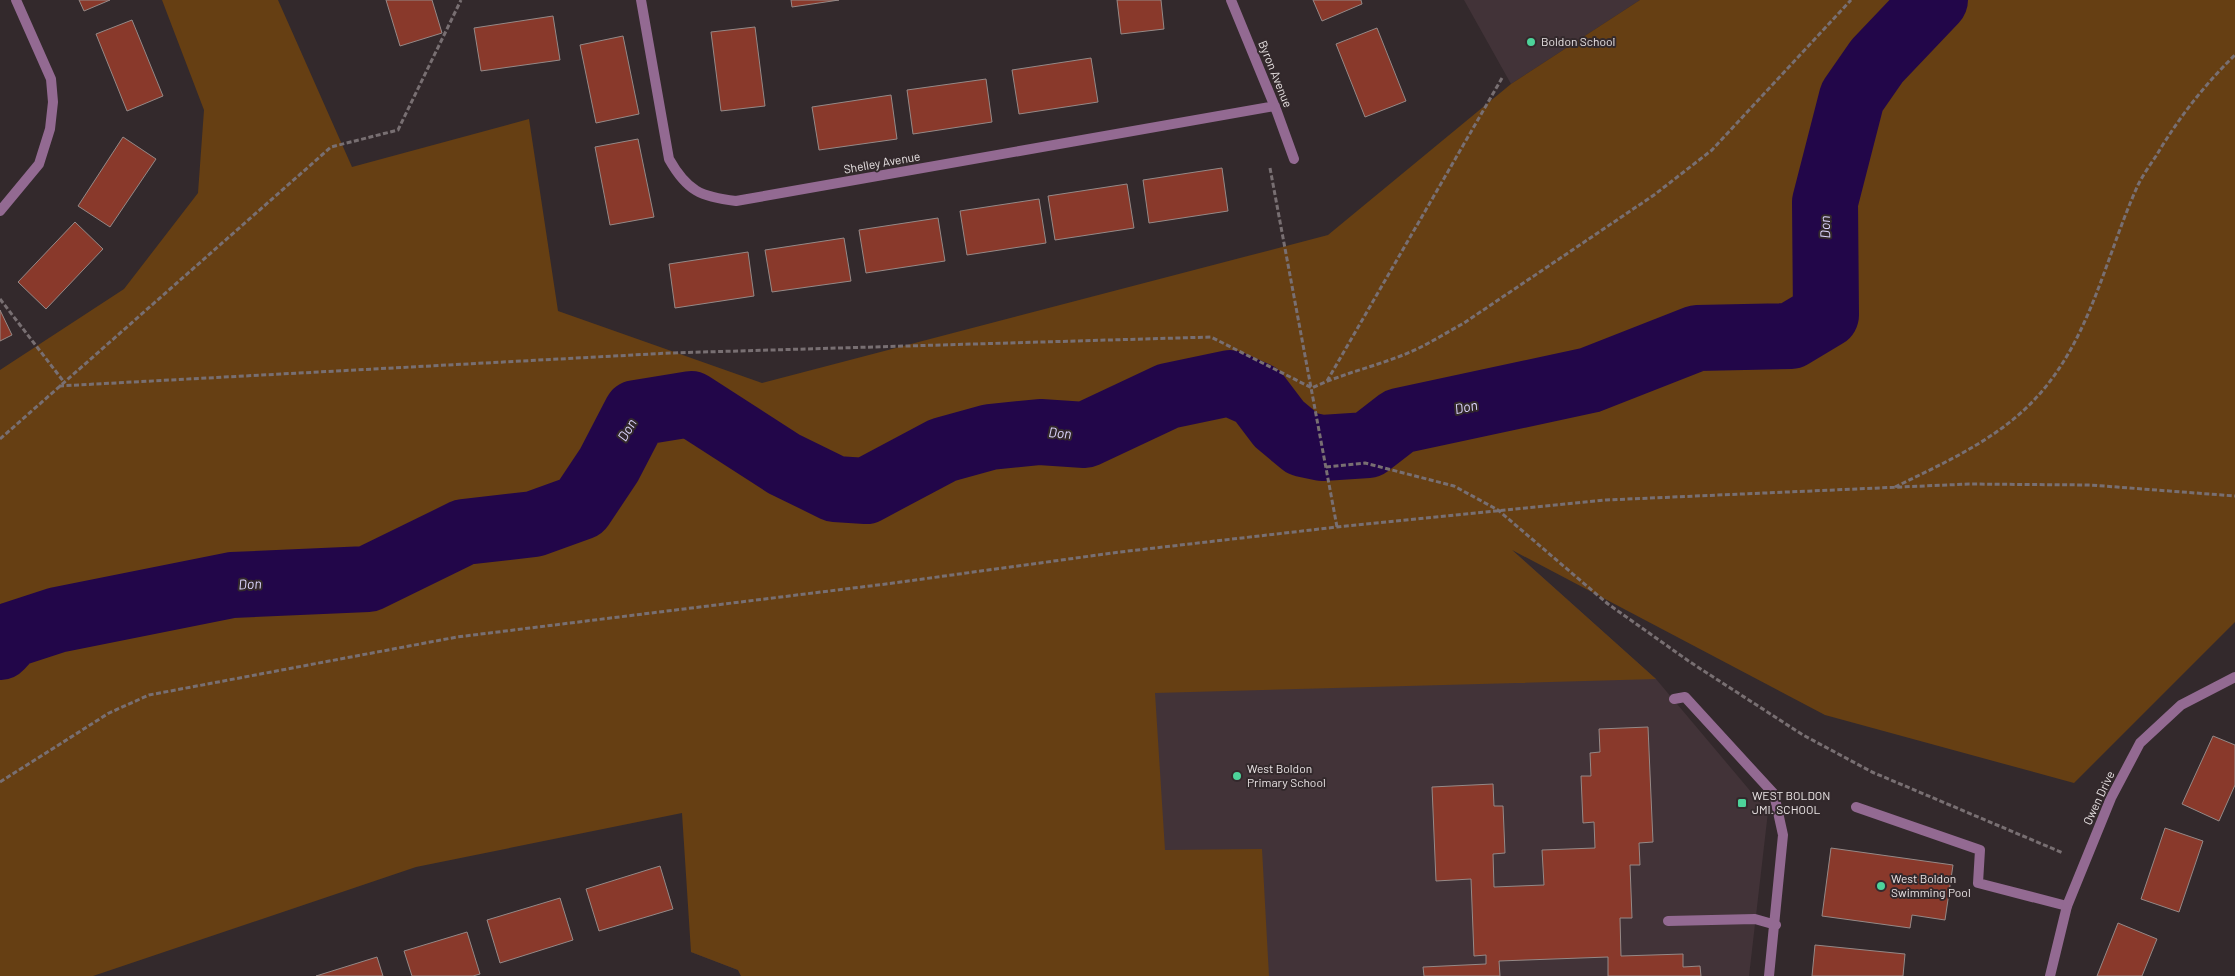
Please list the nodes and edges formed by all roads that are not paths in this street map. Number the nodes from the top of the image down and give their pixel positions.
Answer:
1 (16, 0) edge
2 (641, 0) edge
3 (1231, 0) edge
4 (1275, 106) junction
5 (1294, 159) road end
6 (0, 211) edge
7 (2235, 677) edge
8 (1674, 700) dead end
9 (1856, 807) dead end
10 (2067, 906) junction
11 (1668, 921) dead end
12 (1776, 925) junction
13 (1769, 976) edge
14 (2050, 976) edge

1 - 6 street
2 - 4 street, Shelley Avenue
3 - 4 street, Byron Avenue
4 - 5 street, Byron Avenue
7 - 10 street, Owen Drive
8 - 12 street
9 - 10 street
10 - 14 street, Owen Drive
11 - 12 street
12 - 13 street

